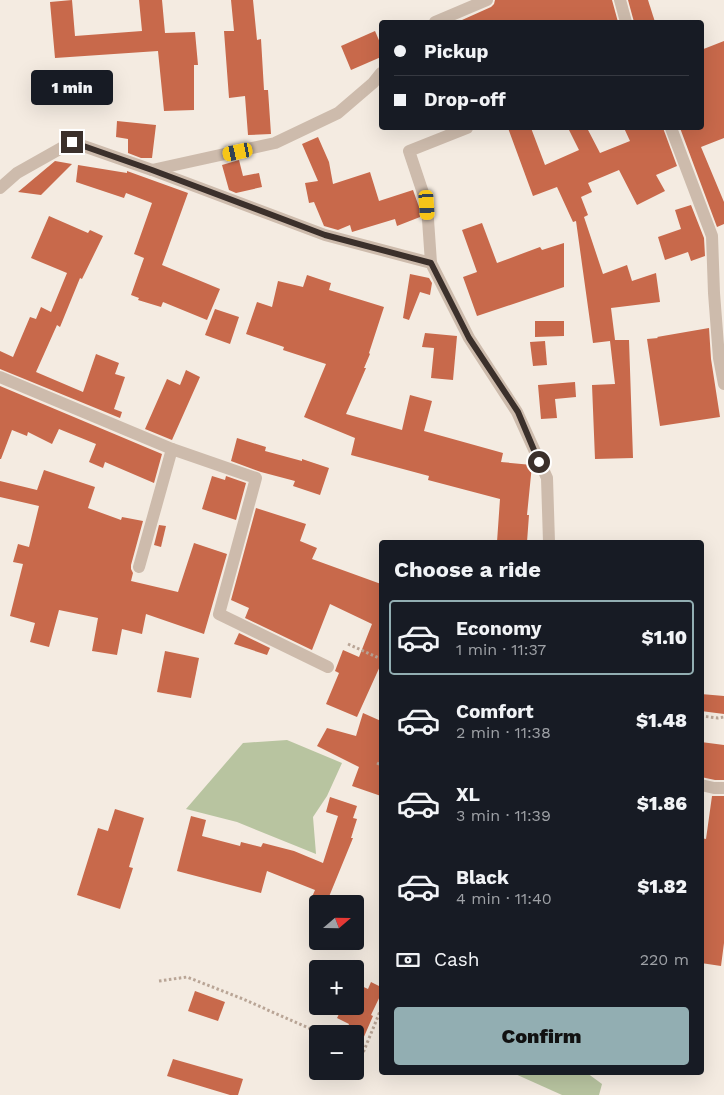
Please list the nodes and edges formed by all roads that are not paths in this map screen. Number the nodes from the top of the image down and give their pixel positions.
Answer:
1 (486, 0) edge
2 (620, 0) edge
3 (440, 20) edge
4 (625, 20) edge
5 (379, 76) edge
6 (462, 130) edge
7 (671, 130) edge
8 (152, 170) junction
9 (0, 188) edge
10 (431, 263) junction
11 (0, 377) edge
12 (724, 384) edge
13 (172, 448) junction
14 (550, 540) edge
15 (139, 566) dead end
16 (328, 667) dead end
17 (704, 786) edge
18 (724, 788) edge

1 - 3 street
2 - 4 street
5 - 8 street
6 - 10 street
7 - 12 street
8 - 9 street
8 - 10 street
10 - 14 street
11 - 13 street
13 - 15 street
13 - 16 street
17 - 18 street

